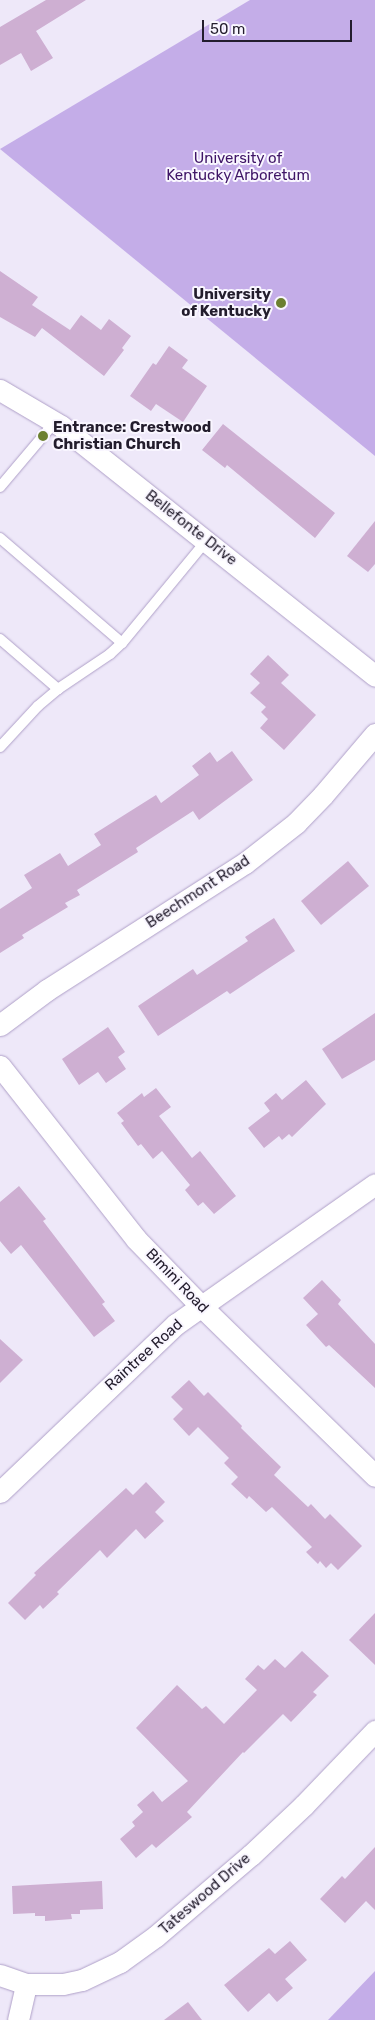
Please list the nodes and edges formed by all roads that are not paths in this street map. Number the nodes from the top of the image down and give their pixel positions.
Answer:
1 (0, 390) edge
2 (55, 422) junction
3 (0, 488) edge
4 (0, 538) edge
5 (206, 540) junction
6 (0, 639) edge
7 (122, 643) junction
8 (375, 676) edge
9 (58, 688) junction
10 (375, 734) edge
11 (0, 747) edge
12 (0, 1025) edge
13 (0, 1066) edge
14 (375, 1184) edge
15 (200, 1305) junction
16 (375, 1476) edge
17 (0, 1492) edge
18 (375, 1731) edge
19 (0, 1975) edge
20 (26, 1984) junction
21 (18, 2020) edge

1 - 2 street, Bellefonte Drive
2 - 3 lane
2 - 5 street, Bellefonte Drive
4 - 7 lane
5 - 7 lane
5 - 8 street, Bellefonte Drive
6 - 9 lane
7 - 9 lane
9 - 11 lane
10 - 12 street, Beechmont Road
13 - 15 street, Bimini Road
14 - 15 street, Raintree Road
15 - 16 street, Bimini Road
15 - 17 street, Raintree Road
18 - 20 street, Tateswood Drive
19 - 20 street, Tateswood Drive
20 - 21 street

